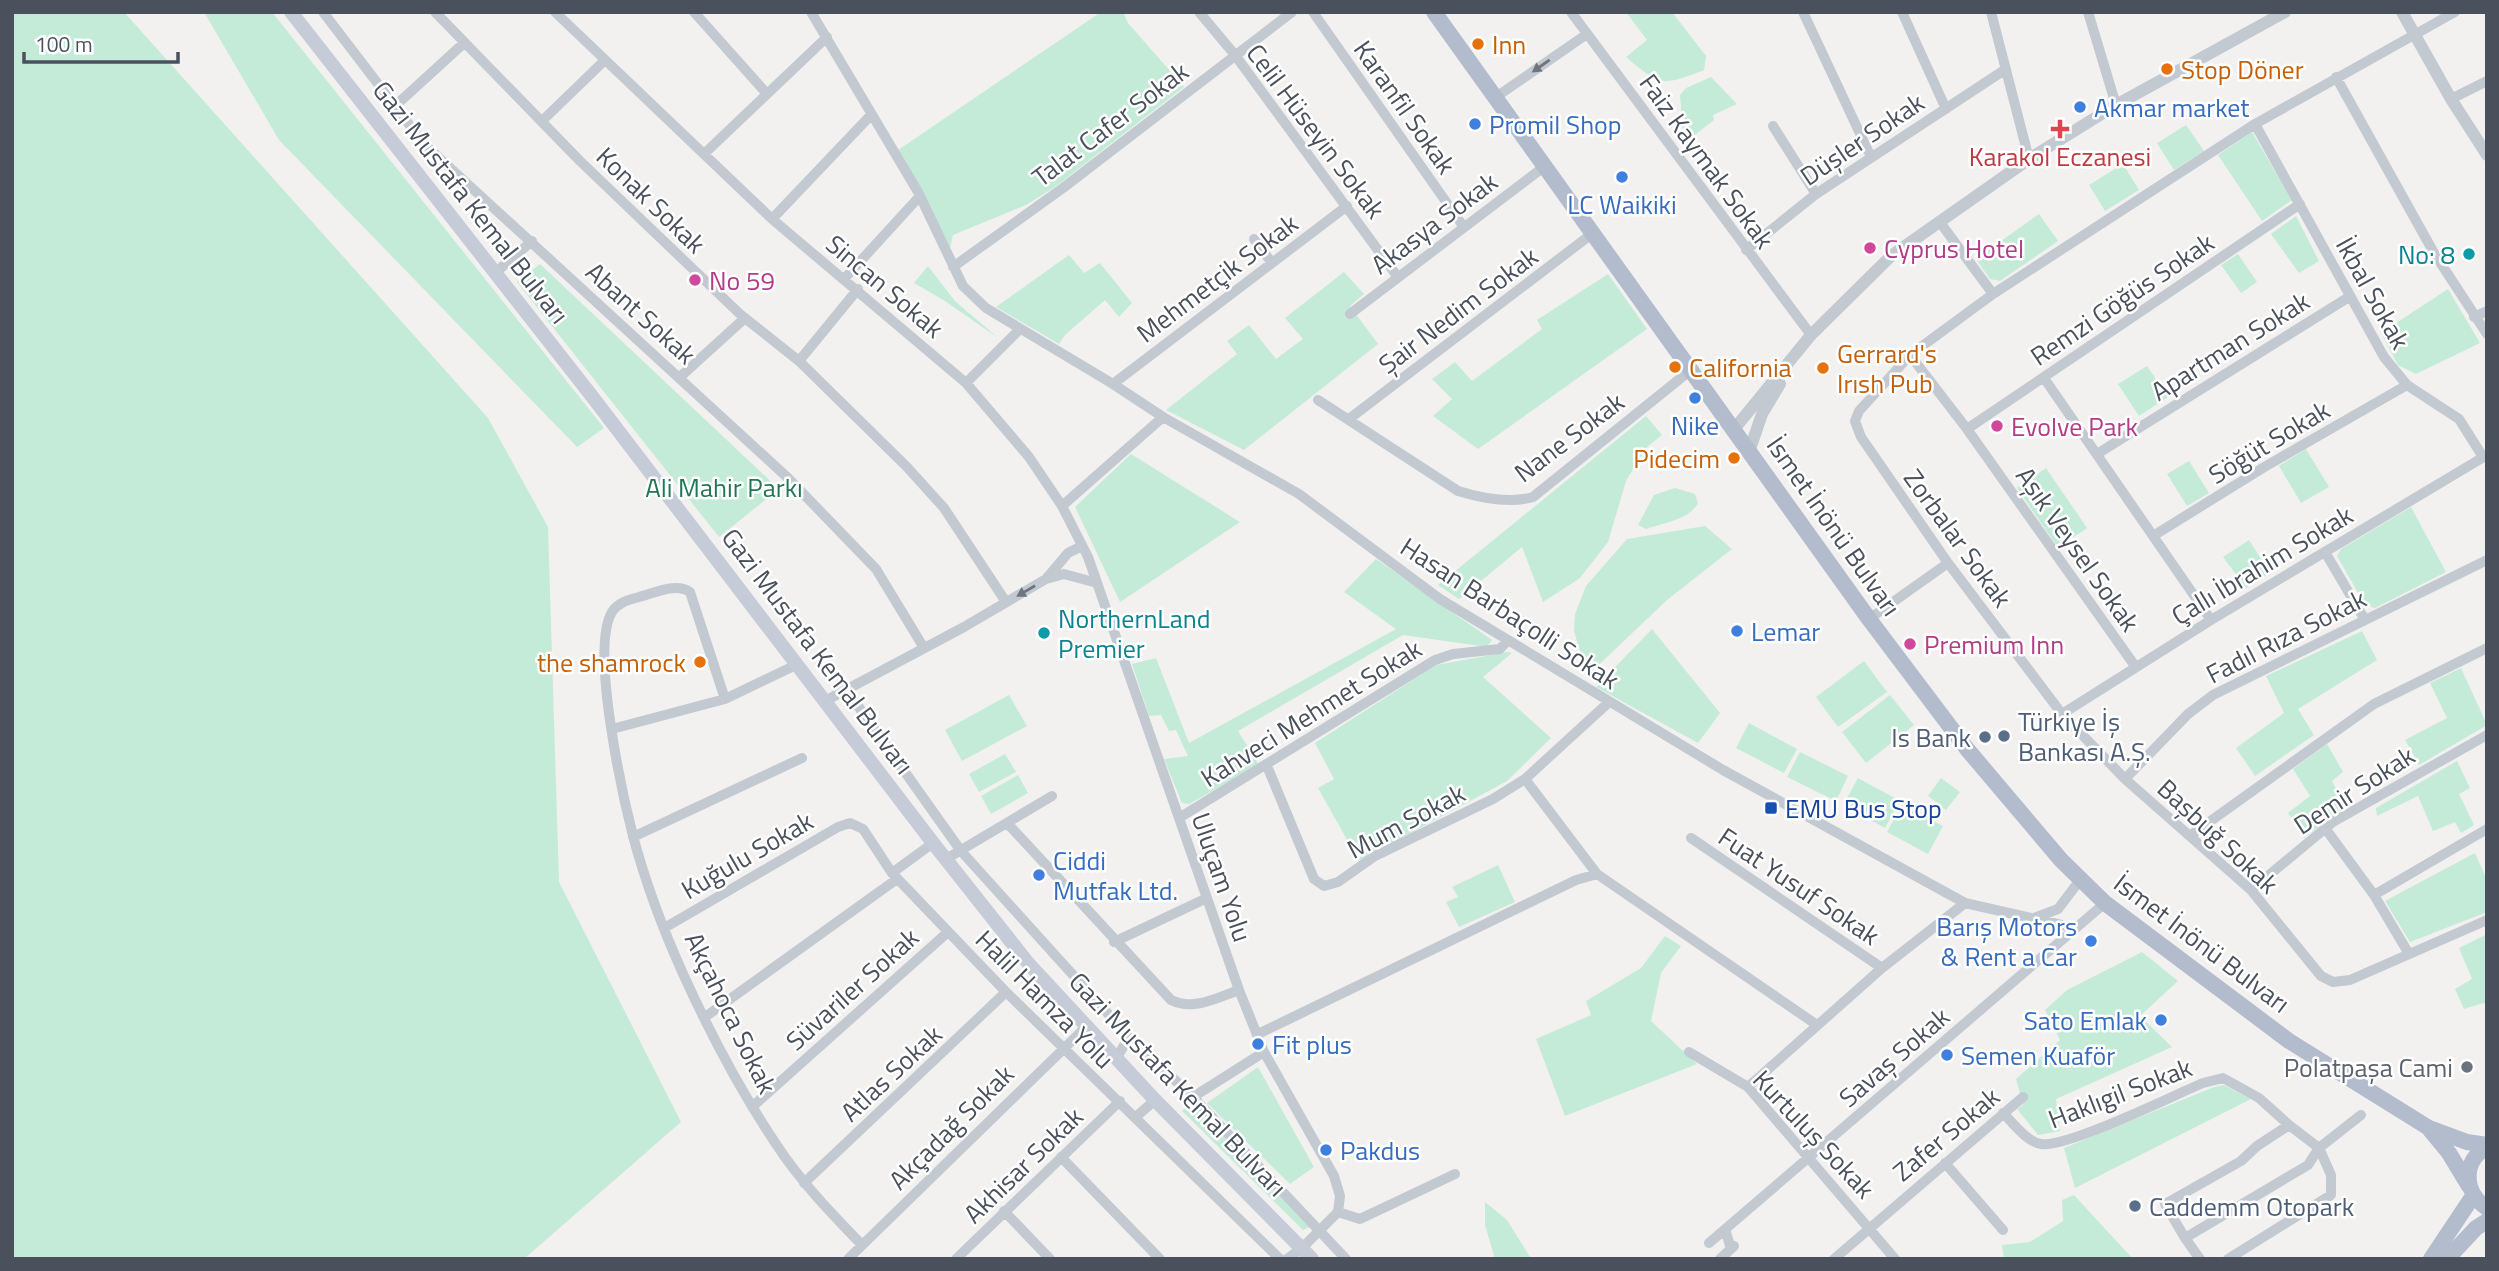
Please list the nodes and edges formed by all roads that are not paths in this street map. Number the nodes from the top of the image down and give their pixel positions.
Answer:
1 (291, 12) edge
2 (323, 12) edge
3 (435, 12) edge
4 (555, 12) edge
5 (694, 12) edge
6 (811, 12) edge
7 (1199, 12) edge
8 (1292, 12) edge
9 (1313, 12) edge
10 (1434, 12) edge
11 (1571, 12) edge
12 (1803, 12) edge
13 (1902, 12) edge
14 (1991, 12) edge
15 (2088, 12) edge
16 (2285, 12) edge
17 (2402, 12) edge
18 (2455, 12) edge
19 (1587, 34) junction
20 (2414, 34) junction
21 (827, 37) junction
22 (464, 43) junction
23 (1235, 55) junction
24 (605, 60) junction
25 (2006, 69) junction
26 (2336, 77) junction
27 (2487, 80) edge
28 (767, 94) junction
29 (1496, 97) junction
30 (2451, 99) junction
31 (2116, 105) junction
32 (395, 106) junction
33 (1946, 109) junction
34 (871, 115) junction
35 (542, 120) junction
36 (2255, 124) junction
37 (1773, 126) dead end
38 (704, 154) junction
39 (2487, 155) edge
40 (1871, 157) junction
41 (2029, 159) junction
42 (1545, 166) junction
43 (1816, 194) junction
44 (919, 197) junction
45 (2301, 204) junction
46 (1347, 206) junction
47 (772, 219) junction
48 (1939, 220) junction
49 (1463, 226) junction
50 (1593, 233) junction
51 (1254, 239) dead end
52 (531, 242) junction
53 (1746, 250) junction
54 (1272, 262) junction
55 (953, 267) junction
56 (495, 273) junction
57 (1397, 276) junction
58 (845, 278) junction
59 (858, 289) junction
60 (1993, 294) junction
61 (2349, 297) junction
62 (2487, 311) edge
63 (1350, 314) dead end
64 (2474, 317) junction
65 (745, 318) junction
66 (1020, 329) junction
67 (2487, 334) edge
68 (1811, 335) junction
69 (1910, 355) junction
70 (1796, 356) junction
71 (799, 360) junction
72 (1692, 369) junction
73 (680, 377) junction
74 (2043, 378) junction
75 (966, 383) junction
76 (1113, 384) junction
77 (2407, 385) junction
78 (1318, 400) dead end
79 (1163, 417) junction
80 (1349, 419) junction
81 (1735, 428) junction
82 (1967, 429) junction
83 (1750, 449) junction
84 (2097, 454) junction
85 (2485, 456) edge
86 (1062, 506) junction
87 (2153, 536) junction
88 (1082, 546) junction
89 (2325, 552) junction
90 (2487, 560) edge
91 (1948, 563) junction
92 (1046, 579) junction
93 (1097, 583) junction
94 (1006, 602) junction
95 (1869, 619) junction
96 (2211, 620) junction
97 (2365, 620) junction
98 (1507, 641) junction
99 (924, 648) junction
100 (2487, 648) edge
101 (797, 664) junction
102 (2135, 666) junction
103 (846, 689) junction
104 (724, 699) junction
105 (825, 701) junction
106 (1608, 703) junction
107 (2062, 714) junction
108 (612, 729) junction
109 (2487, 735) edge
110 (802, 758) dead end
111 (1267, 766) junction
112 (1525, 779) junction
113 (2125, 779) junction
114 (1052, 796) dead end
115 (1179, 818) junction
116 (850, 823) joint
117 (1008, 824) junction
118 (2325, 828) junction
119 (2487, 829) edge
120 (2191, 835) junction
121 (634, 837) junction
122 (1691, 838) dead end
123 (933, 844) junction
124 (961, 851) junction
125 (946, 859) junction
126 (1597, 874) junction
127 (895, 876) junction
128 (2080, 880) junction
129 (2251, 890) junction
130 (2374, 895) junction
131 (1207, 898) junction
132 (1965, 903) junction
133 (2105, 903) junction
134 (2034, 919) junction
135 (2487, 920) edge
136 (666, 927) junction
137 (2075, 928) junction
138 (948, 932) junction
139 (1114, 942) junction
140 (2409, 954) junction
141 (1882, 968) junction
142 (1239, 990) junction
143 (1006, 992) junction
144 (705, 1017) junction
145 (1817, 1025) junction
146 (1086, 1027) junction
147 (1258, 1034) junction
148 (1129, 1037) junction
149 (1062, 1046) junction
150 (1264, 1052) junction
151 (1689, 1052) dead end
152 (1116, 1059) junction
153 (1748, 1087) junction
154 (1193, 1097) junction
155 (2023, 1097) dead end
156 (1155, 1100) junction
157 (1120, 1101) junction
158 (753, 1106) junction
159 (2003, 1113) junction
160 (2361, 1115) dead end
161 (1137, 1116) junction
162 (2289, 1125) junction
163 (2429, 1128) junction
164 (2487, 1146) edge
165 (2319, 1148) junction
166 (1060, 1157) junction
167 (1810, 1158) junction
168 (1945, 1163) junction
169 (1455, 1174) dead end
170 (804, 1183) junction
171 (2471, 1191) junction
172 (2487, 1208) edge
173 (1004, 1212) junction
174 (1338, 1212) junction
175 (2487, 1221) edge
176 (1870, 1227) junction
177 (1725, 1229) junction
178 (2003, 1230) dead end
179 (1320, 1231) junction
180 (2185, 1238) junction
181 (1709, 1242) dead end
182 (862, 1245) junction
183 (1307, 1254) edge
184 (848, 1259) edge
185 (956, 1259) edge
186 (1050, 1259) edge
187 (1160, 1259) edge
188 (1280, 1259) edge
189 (1286, 1259) edge
190 (1346, 1259) edge
191 (1720, 1259) edge
192 (1833, 1259) edge
193 (1895, 1259) edge
194 (2200, 1259) edge
195 (2228, 1259) edge
196 (2431, 1259) edge
197 (2447, 1259) edge

1 - 56 main road, Gazi Mustafa Kemal Bulvarı
2 - 32 street, Abant Sokak
3 - 22 street, Konak Sokak
4 - 24 street, Sincan Sokak
5 - 28 street
6 - 21 street, Hasan Barbaçolli Sokak
7 - 23 street, Celil Hüseyin Sokak
8 - 23 street, Talat Cafer Sokak
9 - 49 street, Karanfil Sokak
10 - 29 main road, İsmet İnönü Bulvarı
11 - 19 street, Faiz Kaymak Sokak
12 - 40 street
13 - 33 street
14 - 25 street
15 - 31 street
16 - 31 street
17 - 20 street
18 - 20 street
19 -> 29 street
19 - 53 street, Faiz Kaymak Sokak
20 - 26 street
20 - 30 street
21 - 28 street
21 - 34 street, Hasan Barbaçolli Sokak
22 - 32 street
22 - 35 street, Konak Sokak
23 - 46 street, Celil Hüseyin Sokak
23 - 55 street, Talat Cafer Sokak
24 - 35 street
24 - 38 street, Sincan Sokak
25 - 33 street, Düşler Sokak
25 - 41 street
26 - 36 street
26 - 64 street
27 - 30 street
28 - 38 street
29 - 42 main road, İsmet İnönü Bulvarı
30 - 39 street
31 - 41 street
32 - 52 street, Abant Sokak
33 - 40 street, Düşler Sokak
34 - 44 street, Hasan Barbaçolli Sokak
34 - 47 street
35 - 65 street, Konak Sokak
36 - 45 street, İkbal Sokak
36 - 60 street
37 - 43 street
38 - 47 street, Sincan Sokak
40 - 43 street, Düşler Sokak
41 - 48 street
42 - 49 street, Akasya Sokak
42 - 50 main road, İsmet İnönü Bulvarı
43 - 53 street, Düşler Sokak
44 - 55 street, Hasan Barbaçolli Sokak
44 - 58 street
45 - 61 street, İkbal Sokak
45 - 74 street, Remzi Göğüs Sokak
46 - 54 street, Mehmetçik Sokak
46 - 57 street, Celil Hüseyin Sokak
47 - 58 street, Sincan Sokak
48 - 60 street
48 - 68 street
49 - 57 street, Akasya Sokak
50 - 72 main road, İsmet İnönü Bulvarı
50 - 80 street, Şair Nedim Sokak
51 - 54 street
52 - 56 street
52 - 73 street, Abant Sokak
53 - 68 street, Faiz Kaymak Sokak
54 - 76 street, Mehmetçik Sokak
55 - 66 street, Hasan Barbaçolli Sokak
56 - 101 main road, Gazi Mustafa Kemal Bulvarı
57 - 63 street, Akasya Sokak
58 - 59 street, Sincan Sokak
59 - 71 street
59 - 75 street, Sincan Sokak
60 - 69 street
61 - 77 street, İkbal Sokak
61 - 84 street, Apartman Sokak
62 - 64 street
64 - 67 street
65 - 71 street, Konak Sokak
65 - 73 street
66 - 75 street
66 - 76 street, Hasan Barbaçolli Sokak
68 - 70 street
69 - 82 street, Aşık Veysel Sokak
69 - 91 street, Zorbalar Sokak
70 - 81 street
70 - 83 street
71 - 94 street, Konak Sokak
72 - 80 street, Nane Sokak
72 - 81 main road, İsmet İnönü Bulvarı
73 - 99 street, Abant Sokak
74 - 82 street, Remzi Göğüs Sokak
74 - 84 street
75 - 86 street, Sincan Sokak
76 - 79 street, Hasan Barbaçolli Sokak
77 - 85 street, İkbal Sokak
77 - 87 street, Söğüt Sokak
78 - 80 street, Nane Sokak
79 - 86 street
79 - 98 street, Hasan Barbaçolli Sokak
81 - 83 main road, İsmet İnönü Bulvarı
82 - 102 street, Aşık Veysel Sokak
83 - 95 main road, İsmet İnönü Bulvarı
84 - 87 street
85 - 89 street, Çallı İbrahim Sokak
86 - 88 street, Sincan Sokak
87 - 96 street
88 - 92 street
88 - 93 street, Uluçam Yolu
89 - 96 street, Çallı İbrahim Sokak
89 - 97 street
90 - 97 street, Fadıl Rıza Sokak
91 - 95 street
91 - 107 street, Zorbalar Sokak
92 - 93 street
92 -> 94 street
93 - 115 street, Uluçam Yolu
94 - 99 street
95 - 128 main road, İsmet İnönü Bulvarı
96 - 102 street, Çallı İbrahim Sokak
97 - 113 street, Fadıl Rıza Sokak
98 - 106 street, Hasan Barbaçolli Sokak
98 - 111 street, Kahveci Mehmet Sokak
99 - 103 street
100 - 120 street
101 - 104 street
101 - 105 main road, Gazi Mustafa Kemal Bulvarı
102 - 107 street, Çallı İbrahim Sokak
103 - 105 street
103 - 124 street
104 - 108 street
104 - 108 street, Akçahoca Sokak
105 - 123 main road, Gazi Mustafa Kemal Bulvarı
106 - 112 street, Mum Sokak
106 - 132 street, Hasan Barbaçolli Sokak
107 - 113 street, Başbuğ Sokak
108 - 121 street, Akçahoca Sokak
109 - 118 street, Demir Sokak
110 - 121 street
111 - 112 street, Mum Sokak
111 - 115 street, Kahveci Mehmet Sokak
112 - 126 street
113 - 120 street, Başbuğ Sokak
114 - 117 street
115 - 131 street, Uluçam Yolu
116 - 127 street, Halil Hamza Yolu
116 - 136 street, Kuğulu Sokak
117 - 124 street
117 - 139 street
118 - 129 street, Demir Sokak
118 - 130 street
119 - 130 street
120 - 129 street, Başbuğ Sokak
121 - 136 street, Akçahoca Sokak
122 - 141 street, Fuat Yusuf Sokak
123 - 125 main road, Gazi Mustafa Kemal Bulvarı
123 - 127 street
124 - 125 street
124 - 148 street
125 - 146 main road, Gazi Mustafa Kemal Bulvarı
126 - 145 street
126 - 147 street
127 - 138 street, Halil Hamza Yolu
127 - 144 street
128 - 133 main road, İsmet İnönü Bulvarı
128 - 134 street
129 - 140 street, Başbuğ Sokak
130 - 140 street
131 - 139 street
131 - 142 street, Uluçam Yolu
132 - 134 street, Hasan Barbaçolli Sokak
132 - 141 street
133 - 137 street, Savaş Sokak
133 - 163 main road, İsmet İnönü Bulvarı
134 - 137 street, Hasan Barbaçolli Sokak
135 - 140 street
136 - 144 street, Akçahoca Sokak
137 - 167 street, Savaş Sokak
138 - 143 street, Halil Hamza Yolu
138 - 158 street, Süvariler Sokak
139 - 142 street
141 - 145 street
142 - 147 street, Uluçam Yolu
143 - 149 street, Halil Hamza Yolu
143 - 170 street, Atlas Sokak
144 - 158 street, Akçahoca Sokak
145 - 153 street
146 - 149 street, Akçadağ Sokak
146 - 152 main road, Gazi Mustafa Kemal Bulvarı
147 - 150 street, Uluçam Yolu
148 - 152 street
148 - 154 street
149 - 157 street, Halil Hamza Yolu
149 - 182 street, Akçadağ Sokak
150 - 154 street
150 - 174 street, Uluçam Yolu
151 - 153 street, Kurtuluş Sokak
152 - 156 main road, Gazi Mustafa Kemal Bulvarı
153 - 167 street, Kurtuluş Sokak
154 - 179 street
155 - 159 street, Zafer Sokak
156 - 161 street
156 - 183 main road, Gazi Mustafa Kemal Bulvarı
157 - 161 street, Halil Hamza Yolu
157 - 166 street, Akhisar Sokak
158 - 170 street, Akçahoca Sokak
159 - 162 street, Haklıgil Sokak
159 - 168 street, Zafer Sokak
160 - 165 street
161 - 188 street, Halil Hamza Yolu
162 - 165 street, Haklıgil Sokak
162 - 180 street
163 - 164 main road, İsmet İnönü Bulvarı
163 - 171 main road, İsmet İnönü Bulvarı
164 - 171 main road
165 - 180 street
165 - 195 street
166 - 173 street, Akhisar Sokak
166 - 187 street
167 - 176 street, Kurtuluş Sokak
167 - 177 street, Savaş Sokak
168 - 176 street, Zafer Sokak
168 - 178 street
169 - 174 street
170 - 182 street, Akçahoca Sokak
171 - 172 main road, İsmet İnönü Bulvarı
171 - 196 main road
173 - 185 street, Akhisar Sokak
173 - 186 street
174 - 179 street
175 - 197 main road
176 - 192 street, Zafer Sokak
176 - 193 street, Kurtuluş Sokak
177 - 181 street, Savaş Sokak
177 - 191 street
179 - 183 street
179 - 190 street
180 - 194 street
182 - 184 street, Akçadağ Sokak
183 - 189 street

